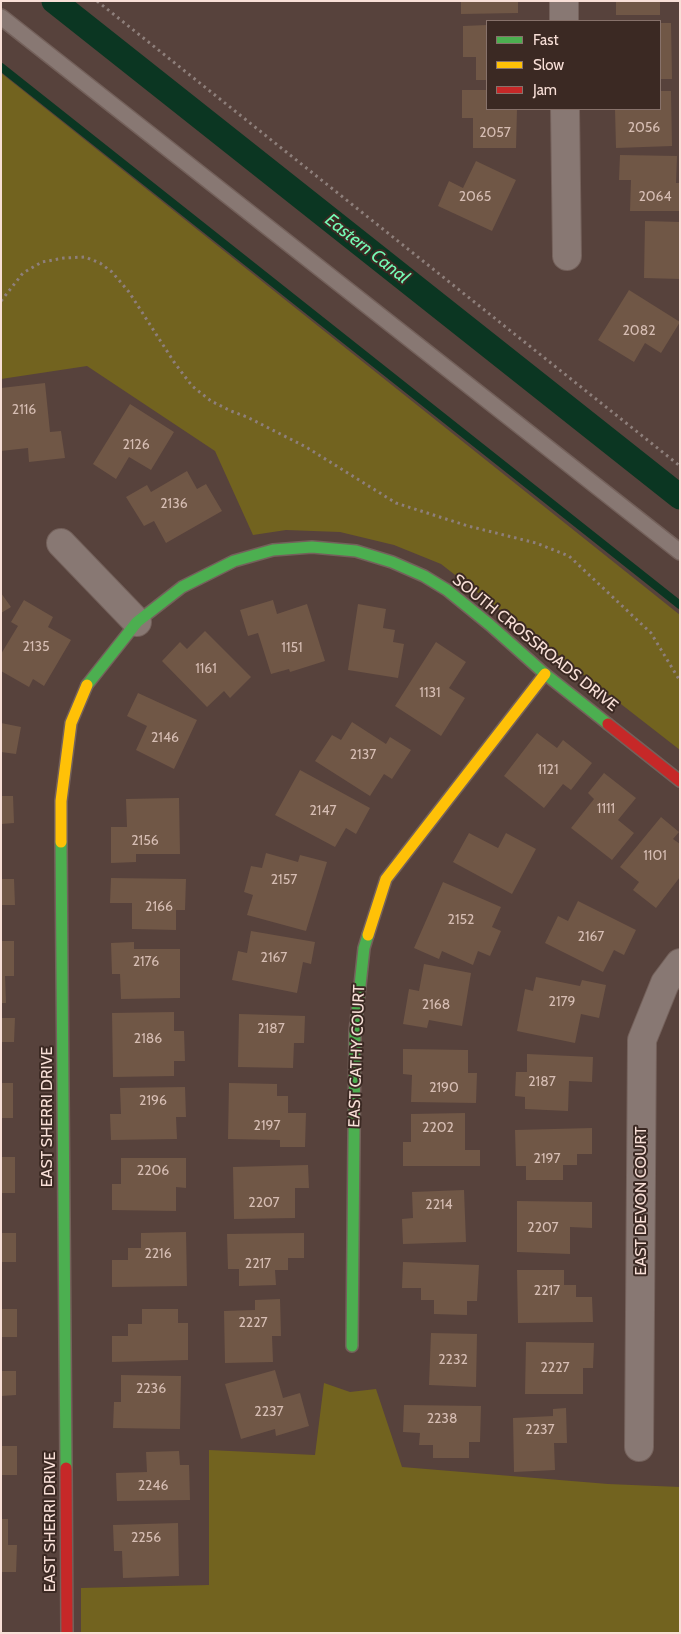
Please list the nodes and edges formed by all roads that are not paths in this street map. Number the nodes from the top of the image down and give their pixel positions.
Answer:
1 (564, 1) edge
2 (1, 17) edge
3 (564, 20) edge
4 (565, 110) edge
5 (567, 256) dead end
6 (62, 543) dead end
7 (680, 552) edge
8 (137, 622) junction
9 (545, 674) junction
10 (680, 781) edge
11 (680, 964) edge
12 (352, 1346) dead end
13 (639, 1447) dead end
14 (67, 1633) edge

1 - 3 street
2 - 7 lane
4 - 5 street
6 - 8 street
8 - 9 street, SOUTH CROSSROADS DRIVE
8 - 14 street, EAST SHERRI DRIVE
9 - 10 street, SOUTH CROSSROADS DRIVE
9 - 12 street, EAST CATHY COURT
11 - 13 street, EAST DEVON COURT

